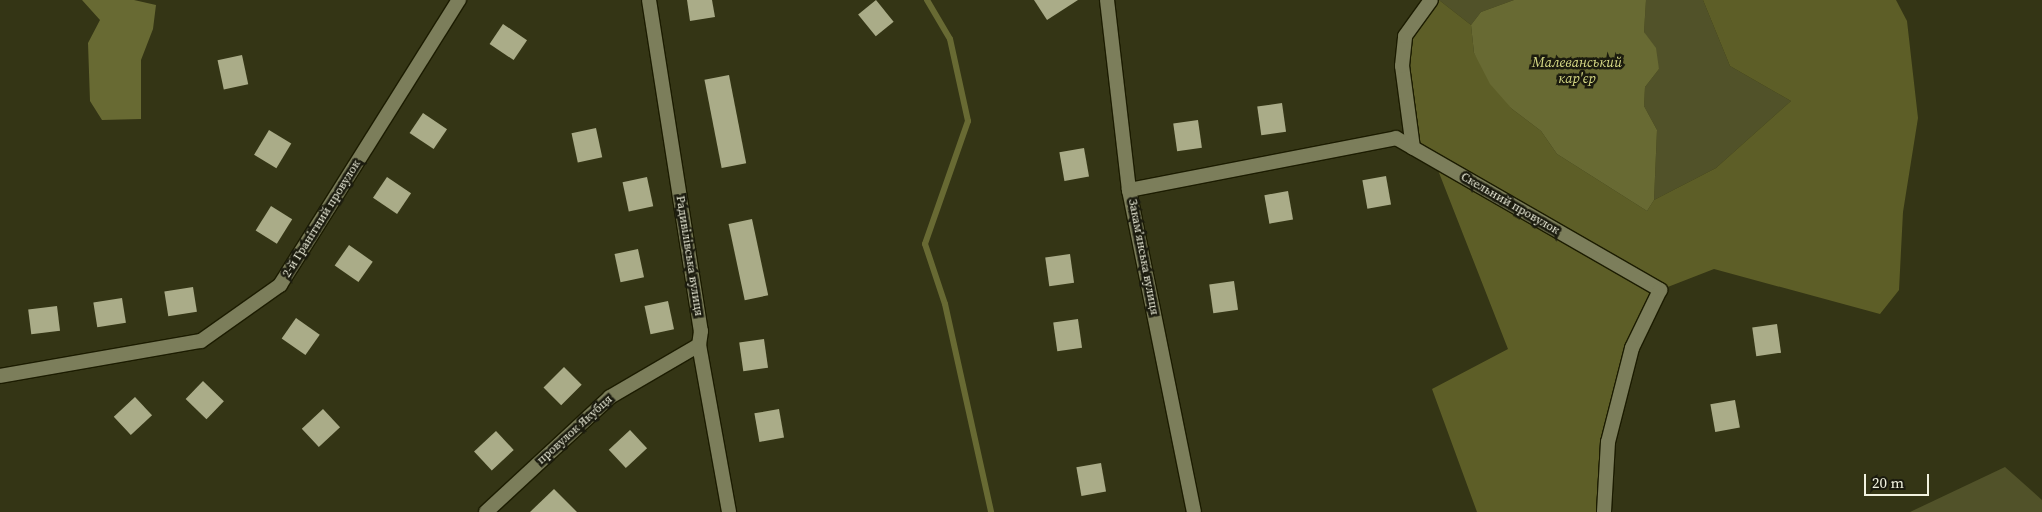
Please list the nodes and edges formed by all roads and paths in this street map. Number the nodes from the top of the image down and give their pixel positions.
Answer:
1 (459, 0) edge
2 (649, 0) edge
3 (1107, 0) edge
4 (1431, 0) edge
5 (1413, 148) junction
6 (1129, 190) junction
7 (699, 345) junction
8 (0, 376) edge
9 (486, 512) edge
10 (729, 512) edge
11 (1194, 512) edge
12 (1604, 512) edge

1 - 8 street, 2-й Гранітний провулок
2 - 7 street, Радивілівська вулиця
3 - 6 street, Закамʼянська вулиця
4 - 5 street
5 - 6 street, Скельний провулок
5 - 12 street, Скельний провулок
6 - 11 street, Закамʼянська вулиця
7 - 9 street, провулок Якубця
7 - 10 street, Радивілівська вулиця

